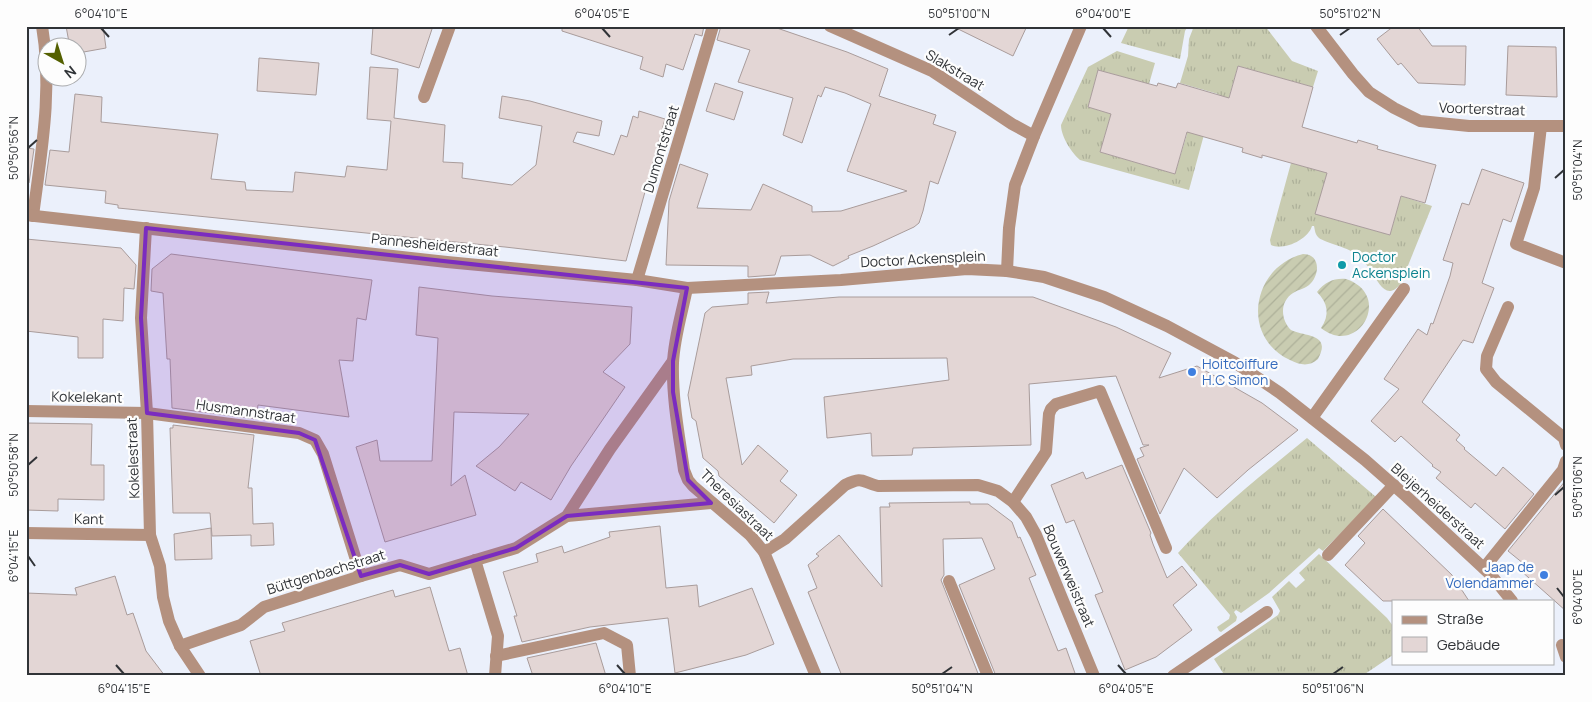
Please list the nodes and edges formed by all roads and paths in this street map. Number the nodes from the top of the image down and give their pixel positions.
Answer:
1 (42, 26) edge
2 (450, 26) edge
3 (713, 26) edge
4 (830, 26) edge
5 (1081, 26) edge
6 (1316, 26) edge
7 (424, 97) dead end
8 (1542, 126) junction
9 (1566, 126) edge
10 (1034, 136) junction
11 (30, 216) edge
12 (146, 228) junction
13 (1566, 263) edge
14 (1007, 271) junction
15 (637, 280) junction
16 (841, 280) joint
17 (687, 288) junction
18 (1404, 289) dead end
19 (1508, 307) dead end
20 (673, 362) junction
21 (26, 411) edge
22 (147, 413) junction
23 (1312, 418) junction
24 (1338, 439) joint
25 (1566, 445) edge
26 (1566, 461) edge
27 (1394, 485) junction
28 (712, 502) junction
29 (1013, 502) junction
30 (567, 516) junction
31 (26, 534) edge
32 (150, 535) junction
33 (1166, 548) dead end
34 (764, 552) junction
35 (1328, 555) dead end
36 (475, 560) junction
37 (1484, 568) junction
38 (361, 576) junction
39 (949, 581) dead end
40 (1511, 600) edge
41 (1267, 612) dead end
42 (180, 646) junction
43 (496, 656) junction
44 (200, 676) edge
45 (495, 676) edge
46 (630, 676) edge
47 (816, 676) edge
48 (988, 676) edge
49 (1094, 676) edge
50 (1173, 676) edge

1 - 11 street
2 - 7 street
3 - 15 street, Dumontstraat
4 - 10 street, Slakstraat
5 - 10 street
6 - 8 street, Voorterstraat
8 - 9 street, Voorterstraat
8 - 13 street
10 - 14 street
11 - 12 street, Pannesheiderstraat
12 - 15 street, Pannesheiderstraat
12 - 22 street, Kokelestraat
14 - 16 street, Doctor Ackensplein
14 - 23 street, Doctor Ackensplein
15 - 17 street, Pannesheiderstraat
16 - 17 street, Pannesheiderstraat
17 - 20 street, Theresiastraat
18 - 23 street
19 - 25 street
20 - 28 street, Theresiastraat
20 - 30 street, Büttgenbachstraat
21 - 22 street, Kokelekant
22 - 32 street, Kokelestraat
22 - 38 street, Husmannstraat
23 - 24 street, Doctor Ackensplein
24 - 27 street, Bleijerheiderstraat
26 - 37 street
27 - 35 street
27 - 37 street, Bleijerheiderstraat
28 - 30 street, Büttgenbachstraat
28 - 34 street, Theresiastraat
29 - 33 street
29 - 34 street, Bouwerweistraat
29 - 49 street, Bouwerweistraat
30 - 36 street, Büttgenbachstraat
31 - 32 street, Kant
32 - 42 street, Kokelestraat
34 - 47 street, Theresiastraat
36 - 38 street, Büttgenbachstraat
36 - 43 street
37 - 40 street, Bleijerheiderstraat
38 - 42 street, Büttgenbachstraat
39 - 48 street
41 - 50 street
42 - 44 street, Kokelestraat
43 - 45 street
43 - 46 street

